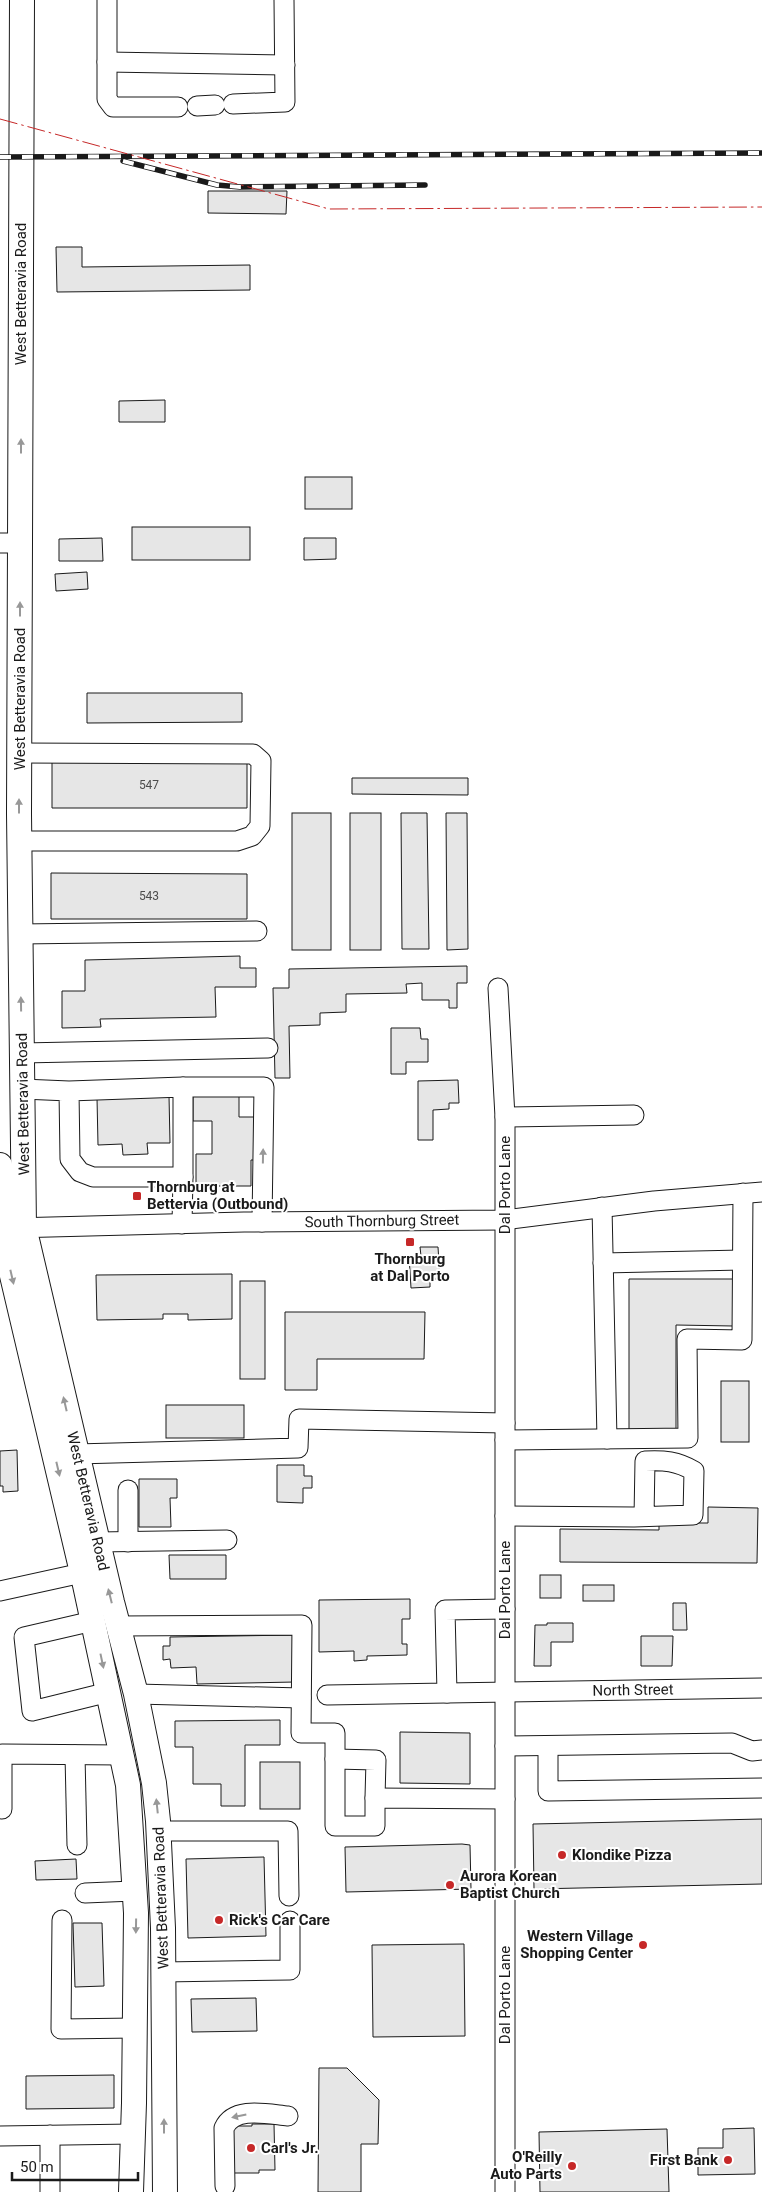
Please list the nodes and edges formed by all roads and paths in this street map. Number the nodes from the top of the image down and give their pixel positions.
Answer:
1 (22, 0) edge
2 (107, 0) edge
3 (284, 0) edge
4 (107, 62) junction
5 (285, 64) junction
6 (215, 105) dead end
7 (178, 107) dead end
8 (10, 543) edge
9 (19, 753) junction
10 (19, 841) junction
11 (257, 931) dead end
12 (20, 934) junction
13 (498, 988) dead end
14 (268, 1048) dead end
15 (22, 1053) junction
16 (183, 1087) junction
17 (22, 1089) junction
18 (68, 1091) junction
19 (634, 1115) dead end
20 (505, 1117) junction
21 (0, 1164) edge
22 (183, 1177) junction
23 (762, 1192) edge
24 (743, 1193) junction
25 (602, 1208) junction
26 (504, 1220) junction
27 (262, 1222) junction
28 (182, 1224) junction
29 (24, 1227) junction
30 (0, 1229) edge
31 (742, 1260) junction
32 (603, 1264) junction
33 (505, 1431) junction
34 (607, 1439) junction
35 (76, 1454) junction
36 (128, 1490) dead end
37 (504, 1516) junction
38 (644, 1517) dead end
39 (227, 1540) dead end
40 (98, 1542) junction
41 (128, 1542) junction
42 (82, 1573) junction
43 (0, 1591) edge
44 (505, 1609) junction
45 (93, 1621) junction
46 (118, 1626) junction
47 (762, 1688) edge
48 (108, 1692) junction
49 (505, 1692) junction
50 (136, 1694) junction
51 (447, 1694) junction
52 (327, 1695) dead end
53 (301, 1698) junction
54 (505, 1746) junction
55 (548, 1746) junction
56 (762, 1750) edge
57 (75, 1755) junction
58 (122, 1755) junction
59 (335, 1759) junction
60 (762, 1788) edge
61 (375, 1798) junction
62 (505, 1799) junction
63 (2, 1809) dead end
64 (159, 1831) junction
65 (77, 1845) dead end
66 (134, 1890) junction
67 (84, 1893) dead end
68 (289, 1896) dead end
69 (62, 1920) dead end
70 (290, 1921) dead end
71 (163, 1972) junction
72 (135, 2028) junction
73 (288, 2116) dead end
74 (133, 2134) junction
75 (50, 2135) junction
76 (0, 2136) edge
77 (225, 2186) dead end
78 (50, 2192) edge
79 (131, 2192) edge
80 (165, 2192) edge
81 (505, 2192) edge

8 -> 1 main road, West Betteravia Road
2 - 4 street
3 - 5 street
4 - 5 street
4 - 7 street
5 - 6 street
9 -> 8 main road, West Betteravia Road
10 -> 9 main road, West Betteravia Road
9 - 10 street
10 - 12 main road, West Betteravia Road
11 - 12 street
15 -> 12 main road, West Betteravia Road
13 - 20 street, Dal Porto Lane
14 - 15 street
15 - 17 main road, West Betteravia Road
16 - 18 street
16 - 22 street
27 -> 16 street
17 - 18 street
17 - 29 main road, West Betteravia Road
18 - 22 street
19 - 20 street
20 - 26 street, Dal Porto Lane
21 - 30 main road, West Betteravia Road
22 - 28 street
23 - 24 street, South Thornburg Street
24 - 25 street, South Thornburg Street
24 - 31 street
25 - 26 street, South Thornburg Street
25 - 32 street
26 - 27 street, South Thornburg Street
26 - 33 street, Dal Porto Lane
27 - 28 street, South Thornburg Street
28 - 29 street, South Thornburg Street
29 - 30 street, South Thornburg Street
35 -> 29 main road, West Betteravia Road
30 -> 42 main road, West Betteravia Road
31 - 32 street
31 - 34 street
32 - 34 street
33 - 34 street
33 - 35 street
33 - 37 street, Dal Porto Lane
35 - 40 main road, West Betteravia Road
36 - 41 street
37 - 38 street
37 - 44 street, Dal Porto Lane
39 - 41 street
40 - 41 street
46 -> 40 main road, West Betteravia Road
42 - 43 street
42 - 45 main road, West Betteravia Road
44 - 49 street, Dal Porto Lane
44 - 51 street
45 -> 48 main road, West Betteravia Road
45 - 48 street
46 - 50 main road, West Betteravia Road
46 - 53 street
47 - 49 street, North Street
48 - 58 main road, West Betteravia Road
49 - 51 street, North Street
49 - 54 street, Dal Porto Lane
50 - 53 street
64 -> 50 main road, West Betteravia Road
51 - 52 street, North Street
53 - 59 street
54 - 55 street
54 - 62 street, Dal Porto Lane
55 - 56 street
55 - 60 street
57 - 58 street
57 - 63 street
57 - 65 street
58 - 66 main road, West Betteravia Road
59 - 61 street
59 - 61 street
61 - 62 street
62 - 81 street, Dal Porto Lane
64 - 68 street
64 - 71 main road, West Betteravia Road
66 - 67 street
66 -> 72 main road, West Betteravia Road
69 - 72 street
70 - 71 street
80 -> 71 main road, West Betteravia Road
72 - 74 main road, West Betteravia Road
73 -> 77 street
74 - 75 street
74 - 79 main road, West Betteravia Road
75 - 76 street
75 - 78 street

